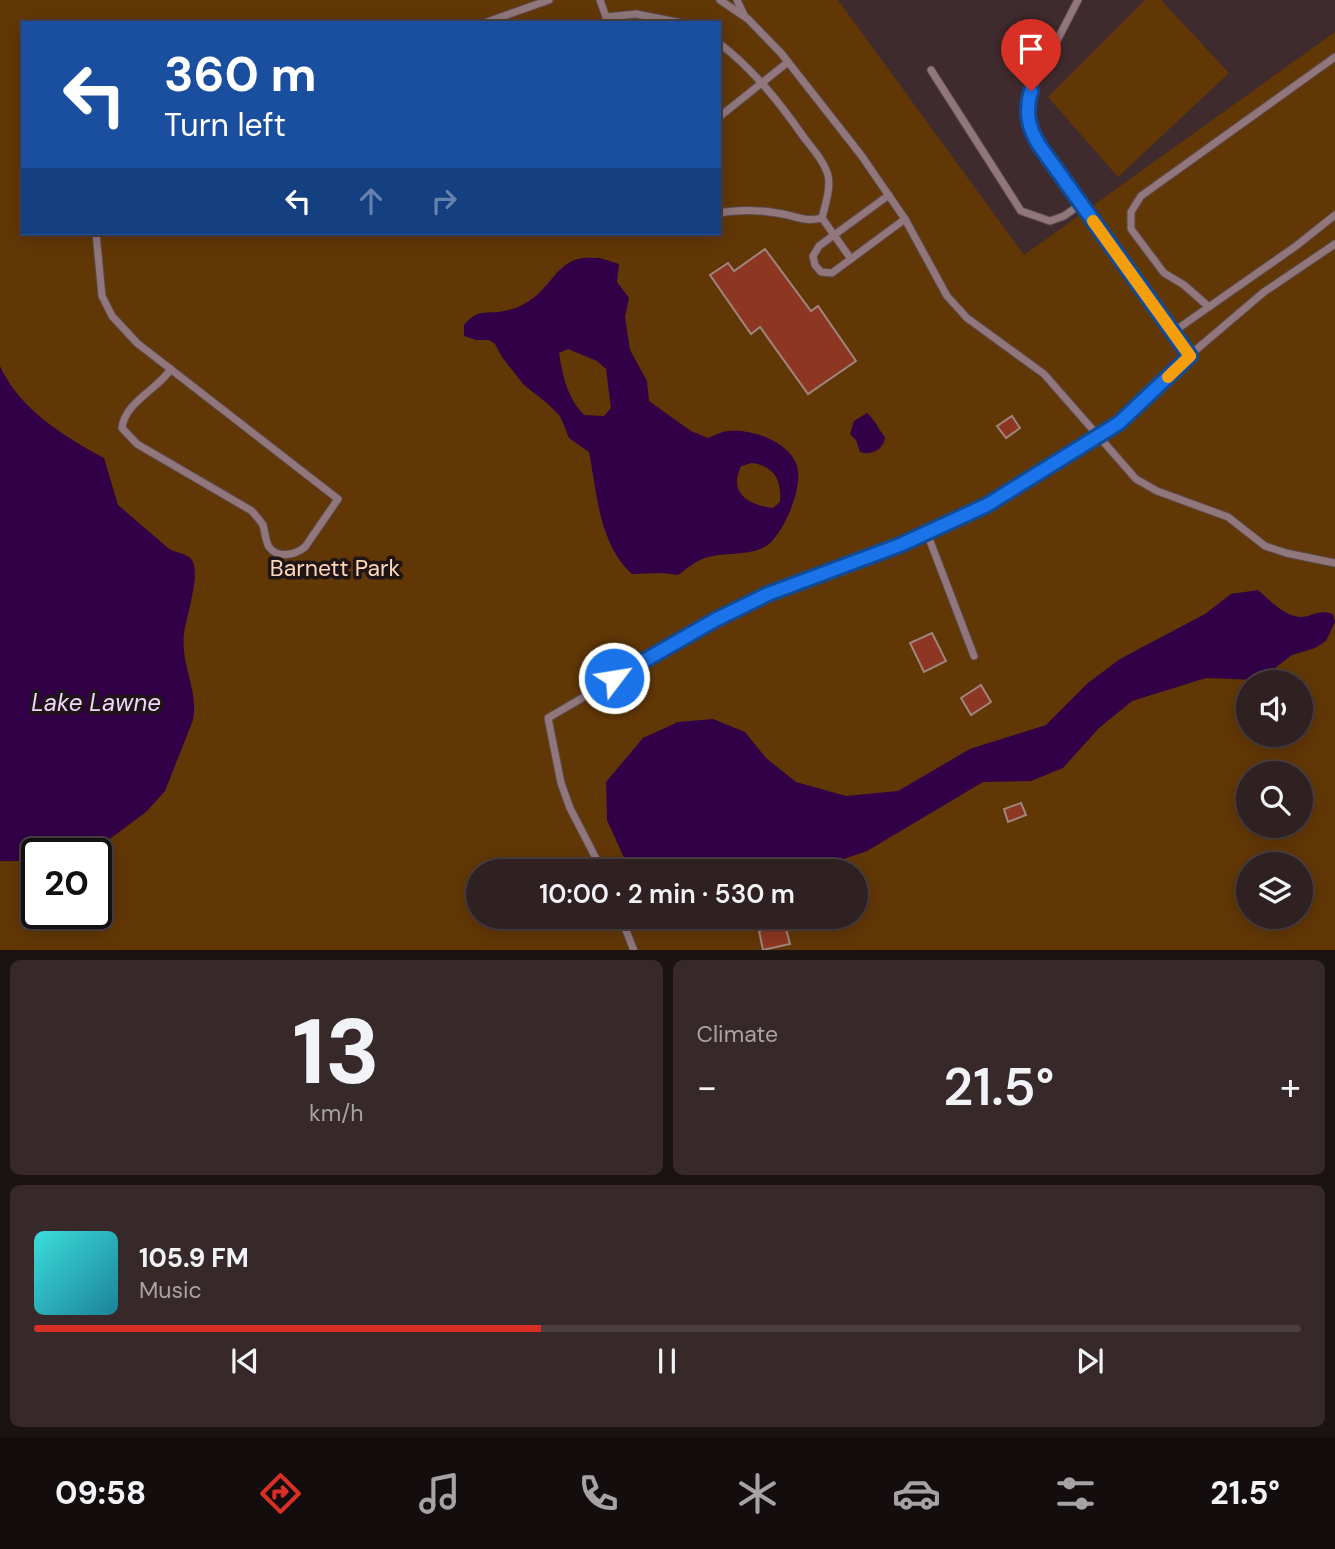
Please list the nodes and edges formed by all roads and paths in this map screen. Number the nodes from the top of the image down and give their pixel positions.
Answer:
1 (549, 0) edge
2 (720, 0) edge
3 (737, 0) edge
4 (1078, 0) edge
5 (600, 1) edge
6 (744, 16) junction
7 (605, 20) edge
8 (490, 21) edge
9 (673, 21) edge
10 (721, 45) edge
11 (1335, 57) edge
12 (788, 62) junction
13 (930, 70) dead end
14 (763, 83) junction
15 (721, 115) edge
16 (889, 195) junction
17 (1081, 204) junction
18 (721, 213) edge
19 (1335, 215) edge
20 (822, 218) junction
21 (905, 219) junction
22 (96, 235) edge
23 (835, 235) junction
24 (1335, 244) edge
25 (851, 259) junction
26 (1209, 307) junction
27 (1173, 332) junction
28 (1190, 356) junction
29 (170, 369) junction
30 (1100, 435) junction
31 (927, 533) junction
32 (1335, 563) edge
33 (974, 656) dead end
34 (596, 859) edge
35 (626, 929) edge
36 (634, 950) edge

1 - 8 lane
2 - 6 lane
3 - 6 lane
4 - 17 lane
5 - 7 lane
6 - 12 lane
7 - 9 lane
10 - 14 lane
11 - 26 lane
12 - 14 lane
12 - 16 lane
13 - 17 lane
14 - 15 lane
14 - 20 lane
16 - 21 lane
16 - 23 lane
17 - 27 lane
18 - 20 lane
19 - 26 lane
20 - 23 lane
21 - 25 lane
21 - 30 lane
22 - 29 lane
23 - 25 lane
23 - 25 lane
24 - 28 lane
26 - 27 lane
27 - 28 lane
28 - 30 lane
29 - 29 lane
30 - 31 lane
30 - 32 lane
31 - 33 lane
31 - 34 lane
35 - 36 lane

